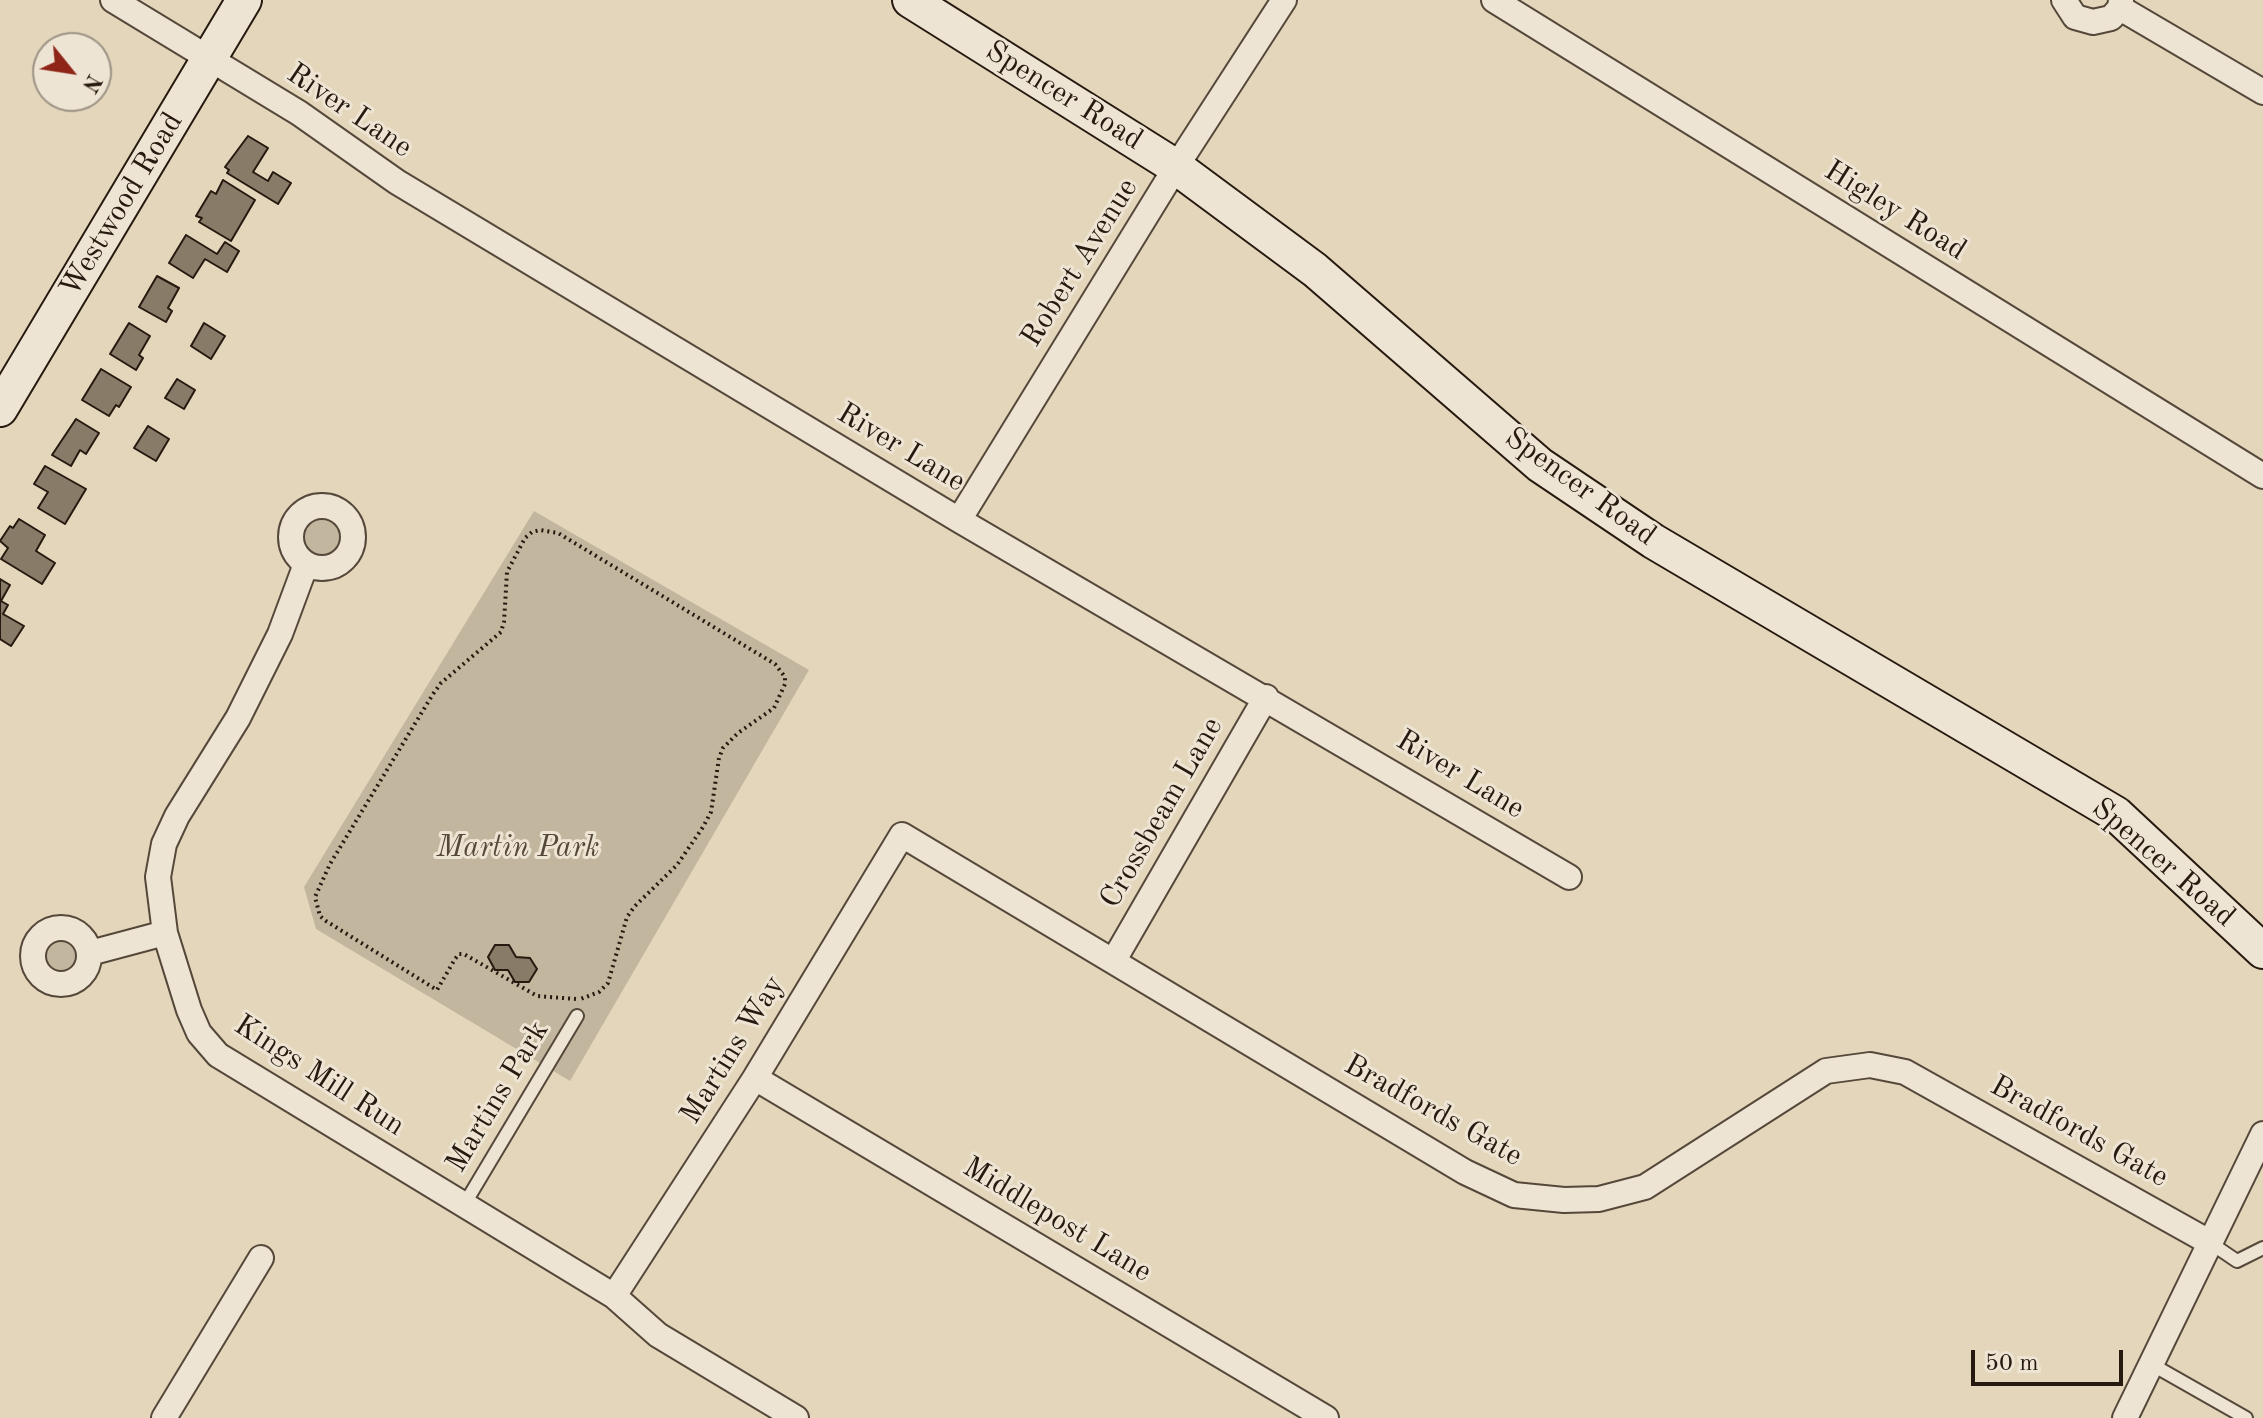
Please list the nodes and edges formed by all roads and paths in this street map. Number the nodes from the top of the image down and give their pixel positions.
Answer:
1 (113, 0) edge
2 (244, 0) edge
3 (910, 0) edge
4 (1284, 0) edge
5 (1494, 0) edge
6 (2064, 0) edge
7 (2120, 4) edge
8 (209, 58) junction
9 (2263, 92) edge
10 (1176, 167) junction
11 (0, 409) edge
12 (2263, 476) edge
13 (959, 520) junction
14 (306, 564) dead end
15 (1266, 697) junction
16 (902, 835) joint
17 (1569, 877) dead end
18 (165, 933) junction
19 (2263, 951) edge
20 (90, 953) dead end
21 (1114, 960) junction
22 (578, 1000) junction
23 (588, 1006) dead end
24 (577, 1016) dead end
25 (755, 1078) junction
26 (2261, 1144) edge
27 (464, 1205) junction
28 (2209, 1242) junction
29 (2263, 1248) edge
30 (261, 1258) dead end
31 (614, 1296) junction
32 (2151, 1364) junction
33 (164, 1418) edge
34 (796, 1418) edge
35 (1326, 1418) edge
36 (2125, 1418) edge
37 (2246, 1418) edge

1 - 8 street, River Lane
2 - 8 street, Westwood Road
3 - 10 street, Spencer Road
4 - 10 street, Robert Avenue
5 - 12 street, Higley Road
6 - 7 street
7 - 9 street
8 - 11 street, Westwood Road
8 - 13 street, River Lane
10 - 13 street, Robert Avenue
10 - 19 street, Spencer Road
13 - 15 street, River Lane
14 - 18 street, Kings Mill Run
15 - 17 street, River Lane
15 - 21 street, Crossbeam Lane
16 - 21 street, Bradfords Gate
16 - 25 street, Martins Way
18 - 20 street
18 - 27 street, Kings Mill Run
21 - 28 street, Bradfords Gate
22 - 22 path
22 - 23 path
24 - 27 lane, Martins Park
25 - 31 street, Martins Way
25 - 35 street, Middlepost Lane
26 - 28 street
27 - 31 street, Kings Mill Run
28 - 29 lane
28 - 32 street
30 - 33 street
31 - 34 street, Kings Mill Run
32 - 36 street
32 - 37 lane

